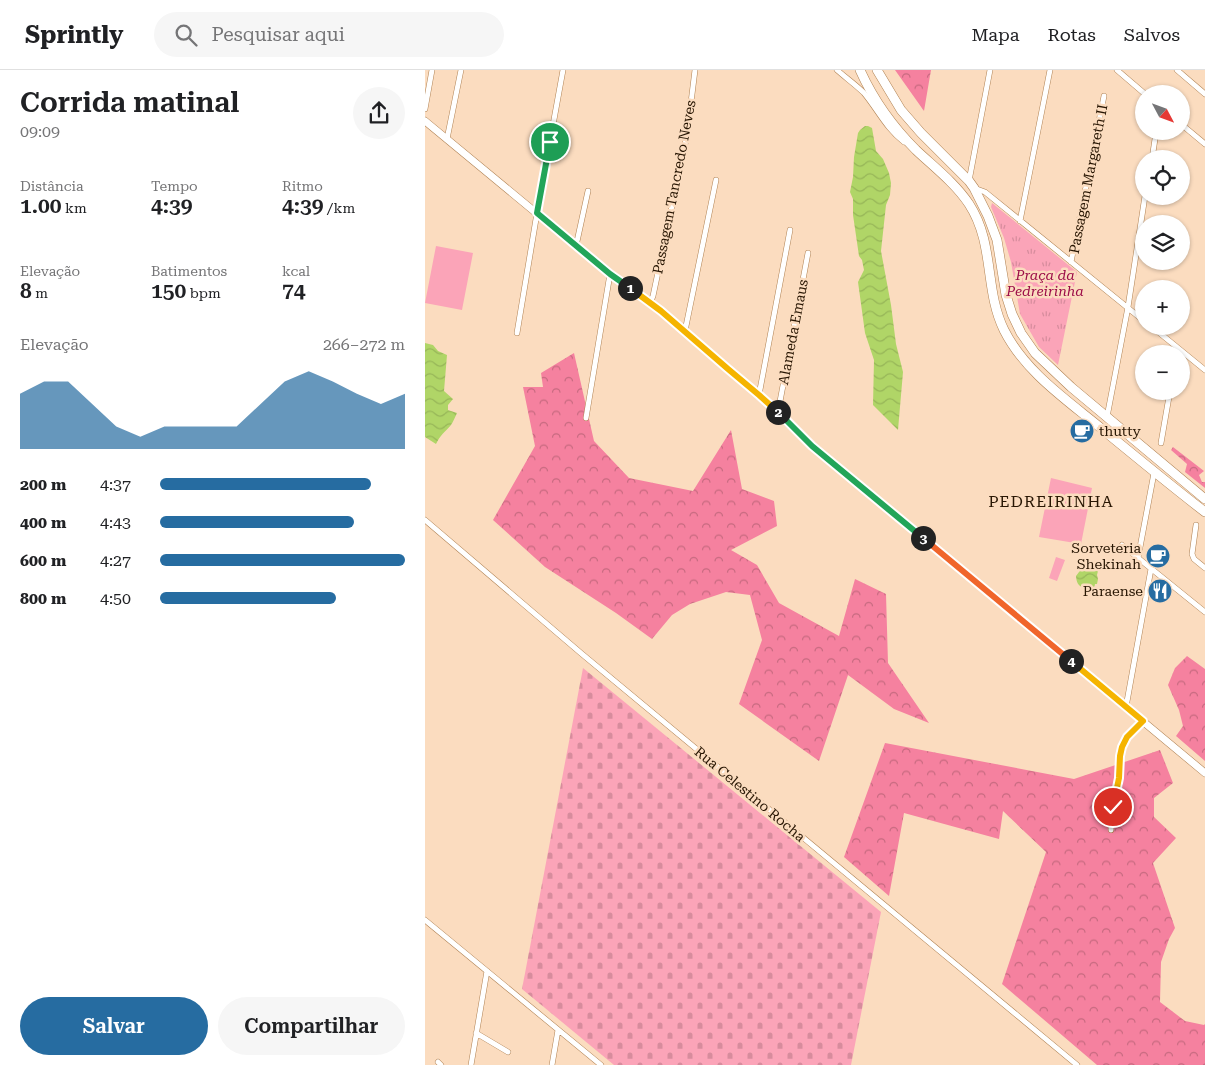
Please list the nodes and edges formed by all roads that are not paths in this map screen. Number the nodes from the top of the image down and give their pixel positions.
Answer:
1 (433, 70) edge
2 (461, 70) edge
3 (563, 70) edge
4 (695, 70) edge
5 (837, 70) edge
6 (860, 70) edge
7 (877, 70) edge
8 (990, 70) edge
9 (1050, 70) edge
10 (1117, 70) edge
11 (1177, 70) edge
12 (1135, 85) edge
13 (1205, 94) edge
14 (1104, 96) dead end
15 (425, 108) edge
16 (425, 120) edge
17 (1190, 132) edge
18 (447, 138) junction
19 (1205, 144) edge
20 (915, 148) junction
21 (716, 180) dead end
22 (972, 184) junction
23 (588, 192) dead end
24 (1144, 205) edge
25 (537, 213) junction
26 (1020, 221) junction
27 (790, 230) dead end
28 (577, 246) junction
29 (808, 253) dead end
30 (1071, 262) junction
31 (610, 274) junction
32 (650, 303) junction
33 (1128, 307) junction
34 (1135, 313) edge
35 (685, 331) junction
36 (517, 333) dead end
37 (1160, 335) edge
38 (1171, 345) edge
39 (1190, 360) edge
40 (1205, 370) edge
41 (759, 395) junction
42 (1169, 400) edge
43 (778, 412) junction
44 (1107, 417) junction
45 (586, 418) dead end
46 (1161, 443) dead end
47 (1154, 473) junction
48 (1205, 499) edge
49 (1205, 512) edge
50 (425, 520) edge
51 (1196, 525) dead end
52 (1122, 545) dead end
53 (1138, 558) junction
54 (1151, 568) junction
55 (1205, 568) edge
56 (1205, 612) edge
57 (1126, 707) junction
58 (1143, 721) junction
59 (1205, 773) edge
60 (1111, 830) dead end
61 (425, 920) edge
62 (487, 971) junction
63 (558, 1030) junction
64 (476, 1032) junction
65 (507, 1052) dead end
66 (471, 1065) edge
67 (552, 1065) edge
68 (601, 1065) edge
69 (1077, 1065) edge

1 - 15 street
2 - 18 street
3 - 25 street
4 - 32 street, Passagem Tancredo Neves
5 - 20 street
6 - 20 main road
7 - 22 main road
8 - 22 street
9 - 26 street
10 - 12 street
11 - 13 street
14 - 30 street, Passagem Margareth II
16 - 18 street
17 - 19 street
18 - 25 street
20 - 47 main road
21 - 35 street
22 - 26 street
22 - 44 main road
23 - 28 street
24 - 33 street
25 - 28 street
25 - 36 street
26 - 30 street
27 - 41 street
28 - 31 street
29 - 43 street, Alameda Emaus
30 - 33 street
31 - 32 street
31 - 45 street
32 - 35 street
33 - 34 street
33 - 44 street
35 - 41 street
37 - 38 street
39 - 40 street
41 - 43 street
42 - 46 street
43 - 57 street
44 - 48 main road
47 - 49 main road
47 - 53 street
50 - 69 street, Rua Celestino Rocha
51 - 55 street
52 - 53 street
53 - 54 street
54 - 56 street
54 - 57 street
57 - 58 street
58 - 59 street
58 - 60 street
61 - 62 street
62 - 63 street
62 - 64 street
63 - 67 street
63 - 68 street
64 - 65 street
64 - 66 street

